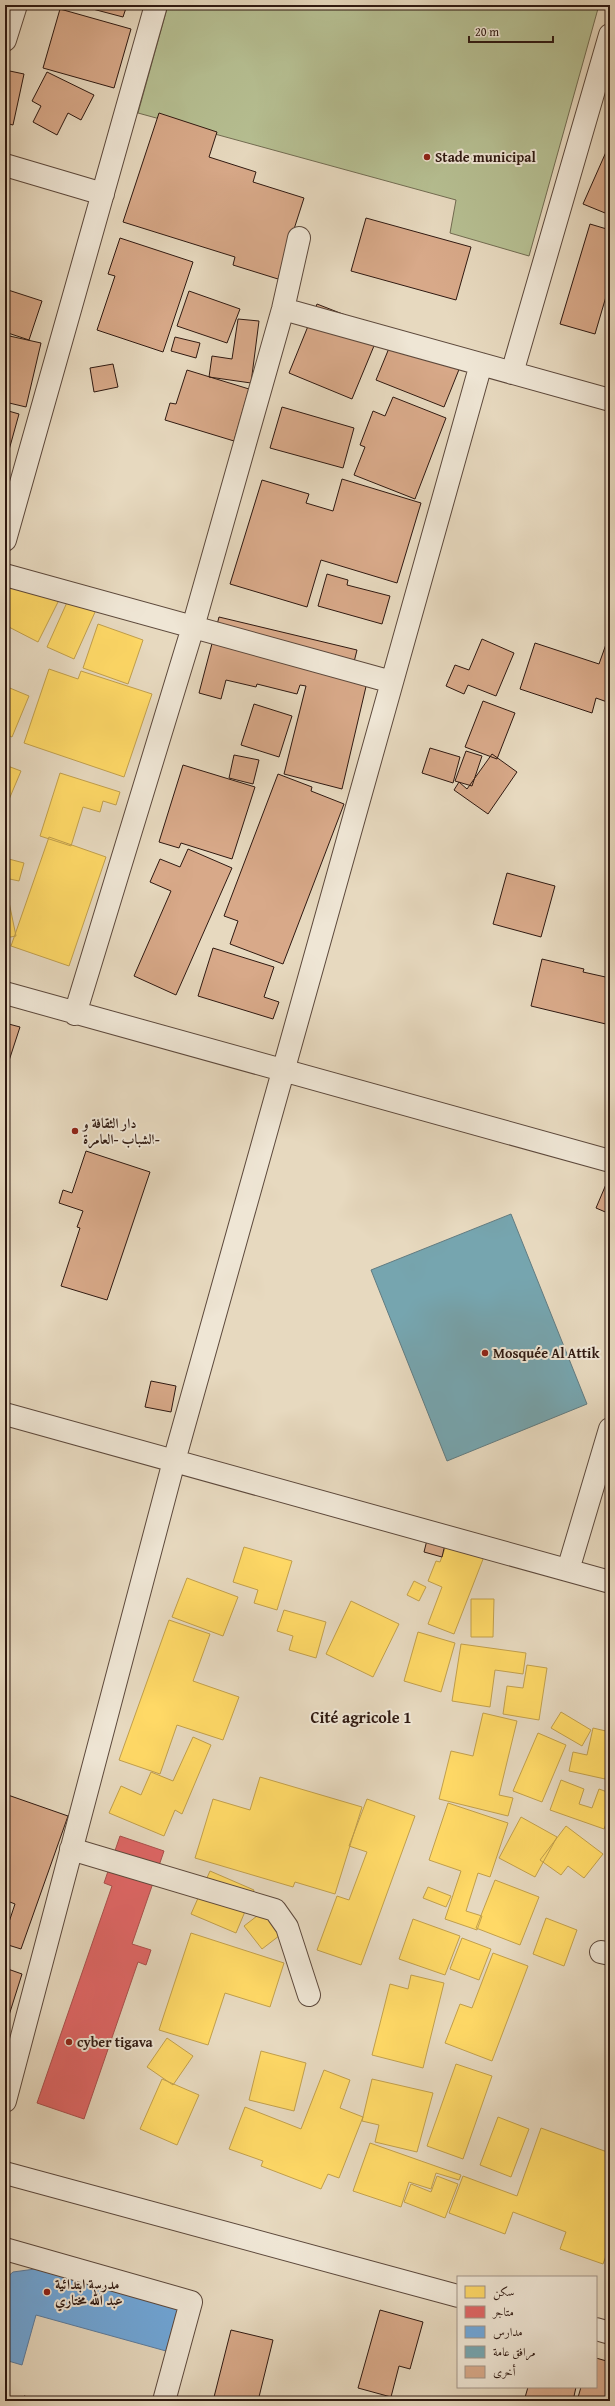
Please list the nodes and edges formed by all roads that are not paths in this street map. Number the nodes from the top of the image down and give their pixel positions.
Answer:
1 (16, 5) edge
2 (156, 5) edge
3 (610, 35) edge
4 (5, 40) edge
5 (5, 164) edge
6 (103, 194) junction
7 (299, 238) dead end
8 (283, 309) junction
9 (481, 364) junction
10 (512, 373) junction
11 (610, 400) edge
12 (5, 540) edge
13 (5, 575) edge
14 (193, 626) junction
15 (392, 682) junction
16 (5, 993) edge
17 (75, 1014) junction
18 (284, 1071) junction
19 (610, 1161) edge
20 (5, 1414) edge
21 (610, 1429) edge
22 (174, 1461) junction
23 (568, 1570) junction
24 (610, 1582) edge
25 (71, 1849) junction
26 (309, 1995) dead end
27 (5, 2100) edge
28 (5, 2173) edge
29 (5, 2249) edge
30 (457, 2296) edge
31 (597, 2329) edge
32 (610, 2333) edge
33 (164, 2401) edge

1 - 4 street
2 - 6 street
3 - 10 street
5 - 6 street
6 - 12 street
7 - 8 street
8 - 9 street
8 - 14 street
9 - 10 street
9 - 15 street
10 - 11 street
13 - 14 street
14 - 15 street
14 - 17 street
15 - 18 street
16 - 17 street
17 - 18 street
18 - 19 street
18 - 22 street
20 - 22 street
21 - 23 street
22 - 23 street
22 - 25 street
23 - 24 street
25 - 26 street
25 - 27 street
28 - 30 street
29 - 33 street
31 - 32 street

